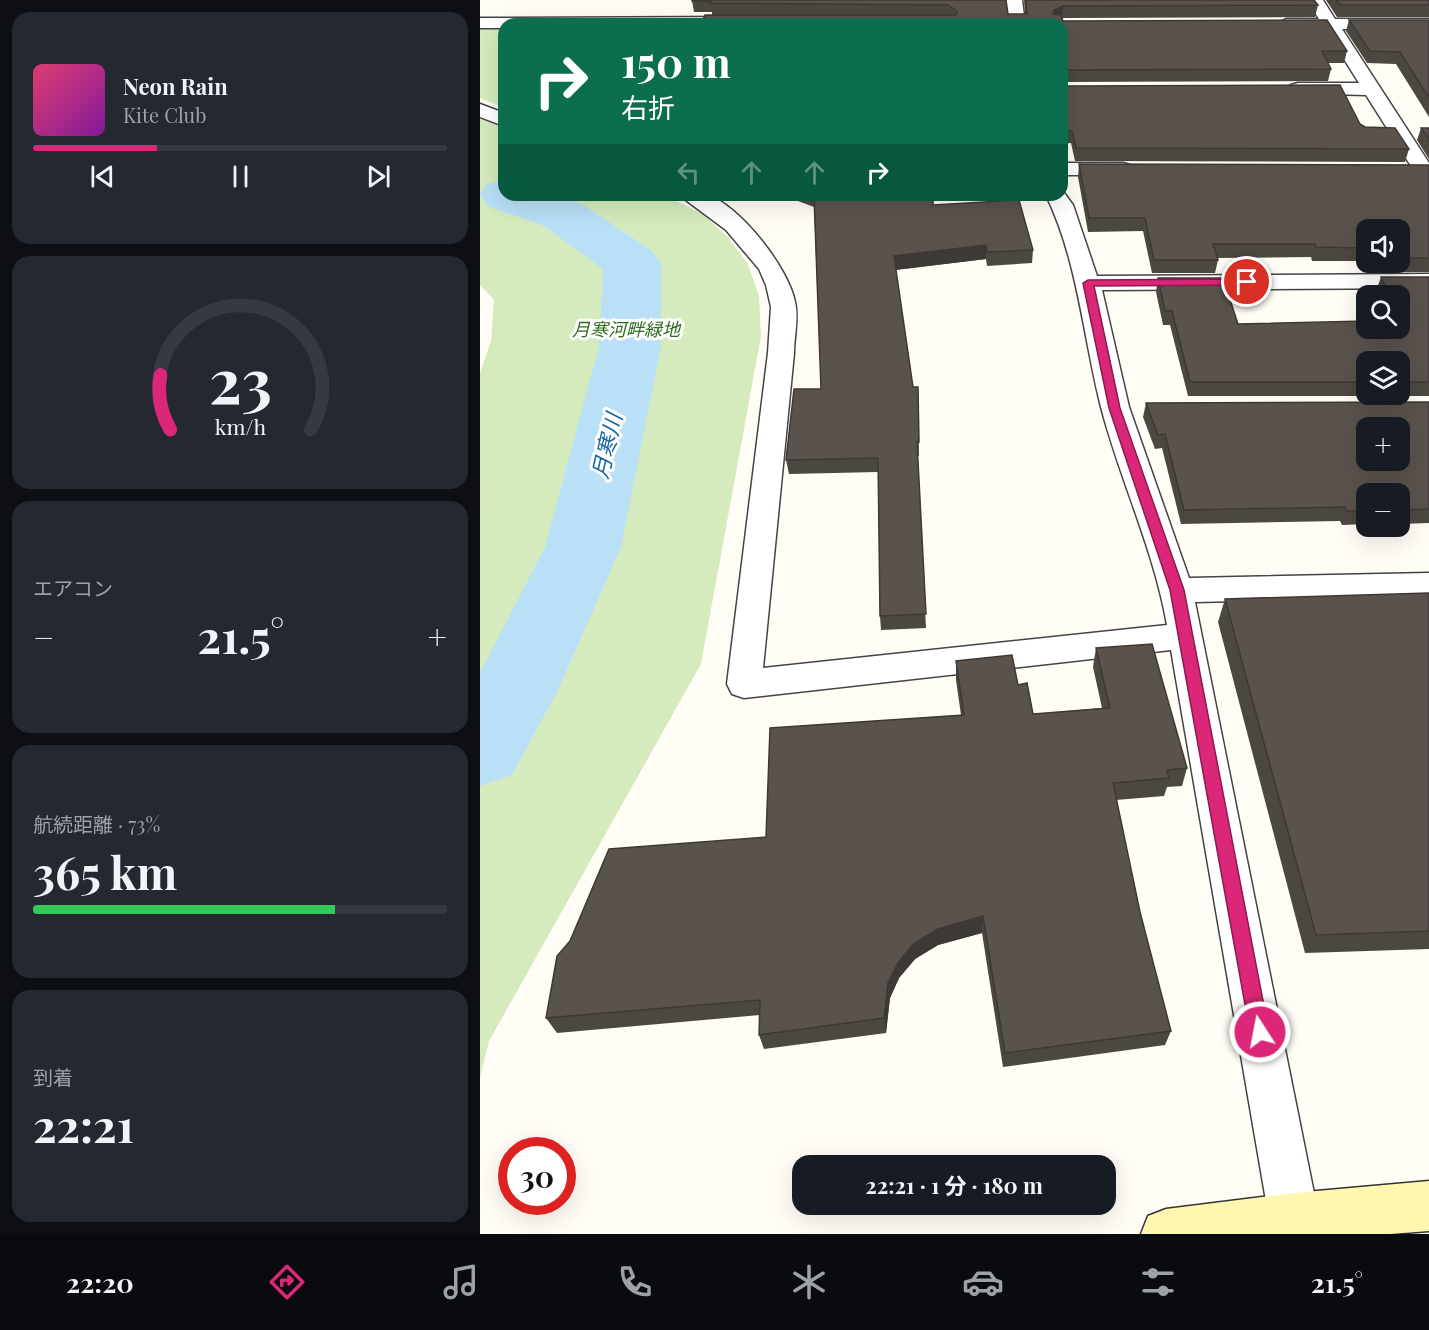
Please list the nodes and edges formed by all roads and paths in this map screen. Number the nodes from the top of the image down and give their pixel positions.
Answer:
1 (1014, 0) edge
2 (1315, 0) edge
3 (492, 8) dead end
4 (1016, 18) edge
5 (498, 22) edge
6 (481, 23) edge
7 (1271, 24) edge
8 (1330, 24) junction
9 (1429, 24) edge
10 (1276, 89) edge
11 (1371, 89) junction
12 (480, 110) edge
13 (498, 118) edge
14 (1068, 169) edge
15 (1143, 169) edge
16 (1399, 170) edge
17 (1426, 170) edge
18 (699, 201) edge
19 (1060, 201) edge
20 (1429, 282) edge
21 (1088, 283) junction
22 (1429, 585) edge
23 (1177, 590) junction
24 (1185, 636) junction
25 (1429, 1206) edge
26 (1294, 1218) junction
27 (1166, 1234) edge

1 - 4 street
2 - 8 street
3 - 6 street
5 - 6 street
7 - 8 street
8 - 9 street
8 - 11 street
10 - 11 street
11 - 17 street
12 - 13 street
14 - 15 street
16 - 17 street
18 - 24 street
19 - 21 street
20 - 21 street
21 - 23 street
22 - 23 street
23 - 24 street
24 - 26 street
25 - 26 street
26 - 27 street

